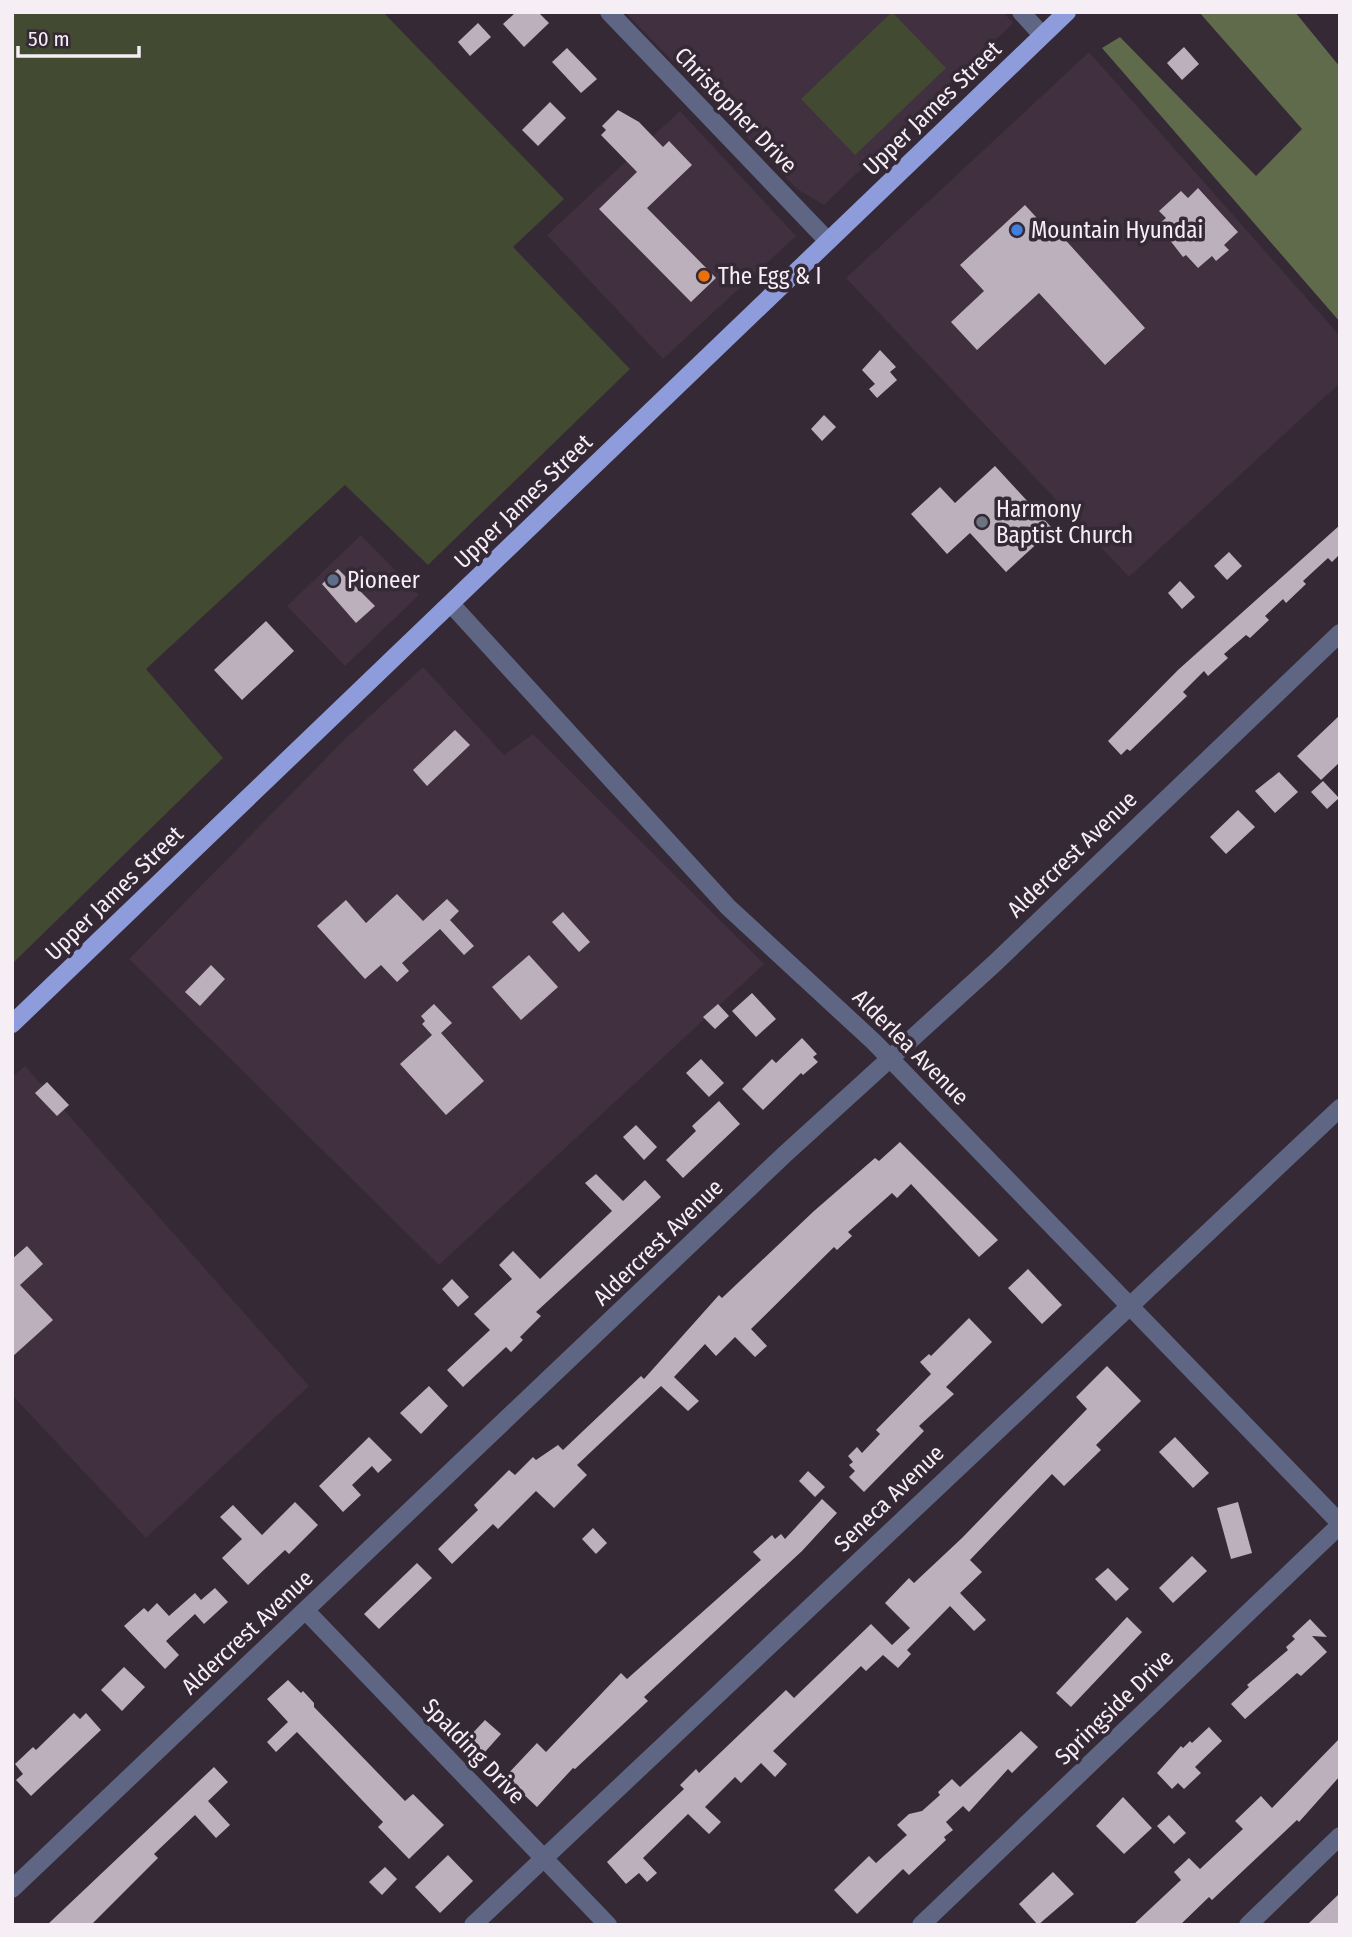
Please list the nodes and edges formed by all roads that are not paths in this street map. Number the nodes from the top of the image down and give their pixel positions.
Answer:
1 (609, 12) edge
2 (1021, 12) edge
3 (1067, 12) edge
4 (1042, 35) junction
5 (828, 242) junction
6 (451, 604) junction
7 (1340, 633) edge
8 (12, 1024) edge
9 (890, 1059) junction
10 (1340, 1108) edge
11 (1129, 1303) junction
12 (1340, 1524) edge
13 (306, 1611) junction
14 (1340, 1836) edge
15 (544, 1859) junction
16 (12, 1889) edge
17 (473, 1925) edge
18 (608, 1925) edge
19 (921, 1925) edge
20 (1248, 1925) edge

1 - 5 street, Christopher Drive
2 - 4 street
3 - 4 main road, Upper James Street
4 - 5 main road, Upper James Street
5 - 6 main road, Upper James Street
6 - 8 main road, Upper James Street
6 - 9 street, Alderlea Avenue
7 - 9 street, Aldercrest Avenue
9 - 11 street, Alderlea Avenue
9 - 13 street, Aldercrest Avenue
10 - 11 street, Seneca Avenue
11 - 12 street, Alderlea Avenue
11 - 15 street, Seneca Avenue
12 - 19 street, Springside Drive
13 - 15 street, Spalding Drive
13 - 16 street, Aldercrest Avenue
14 - 20 street
15 - 17 street, Seneca Avenue
15 - 18 street, Spalding Drive

